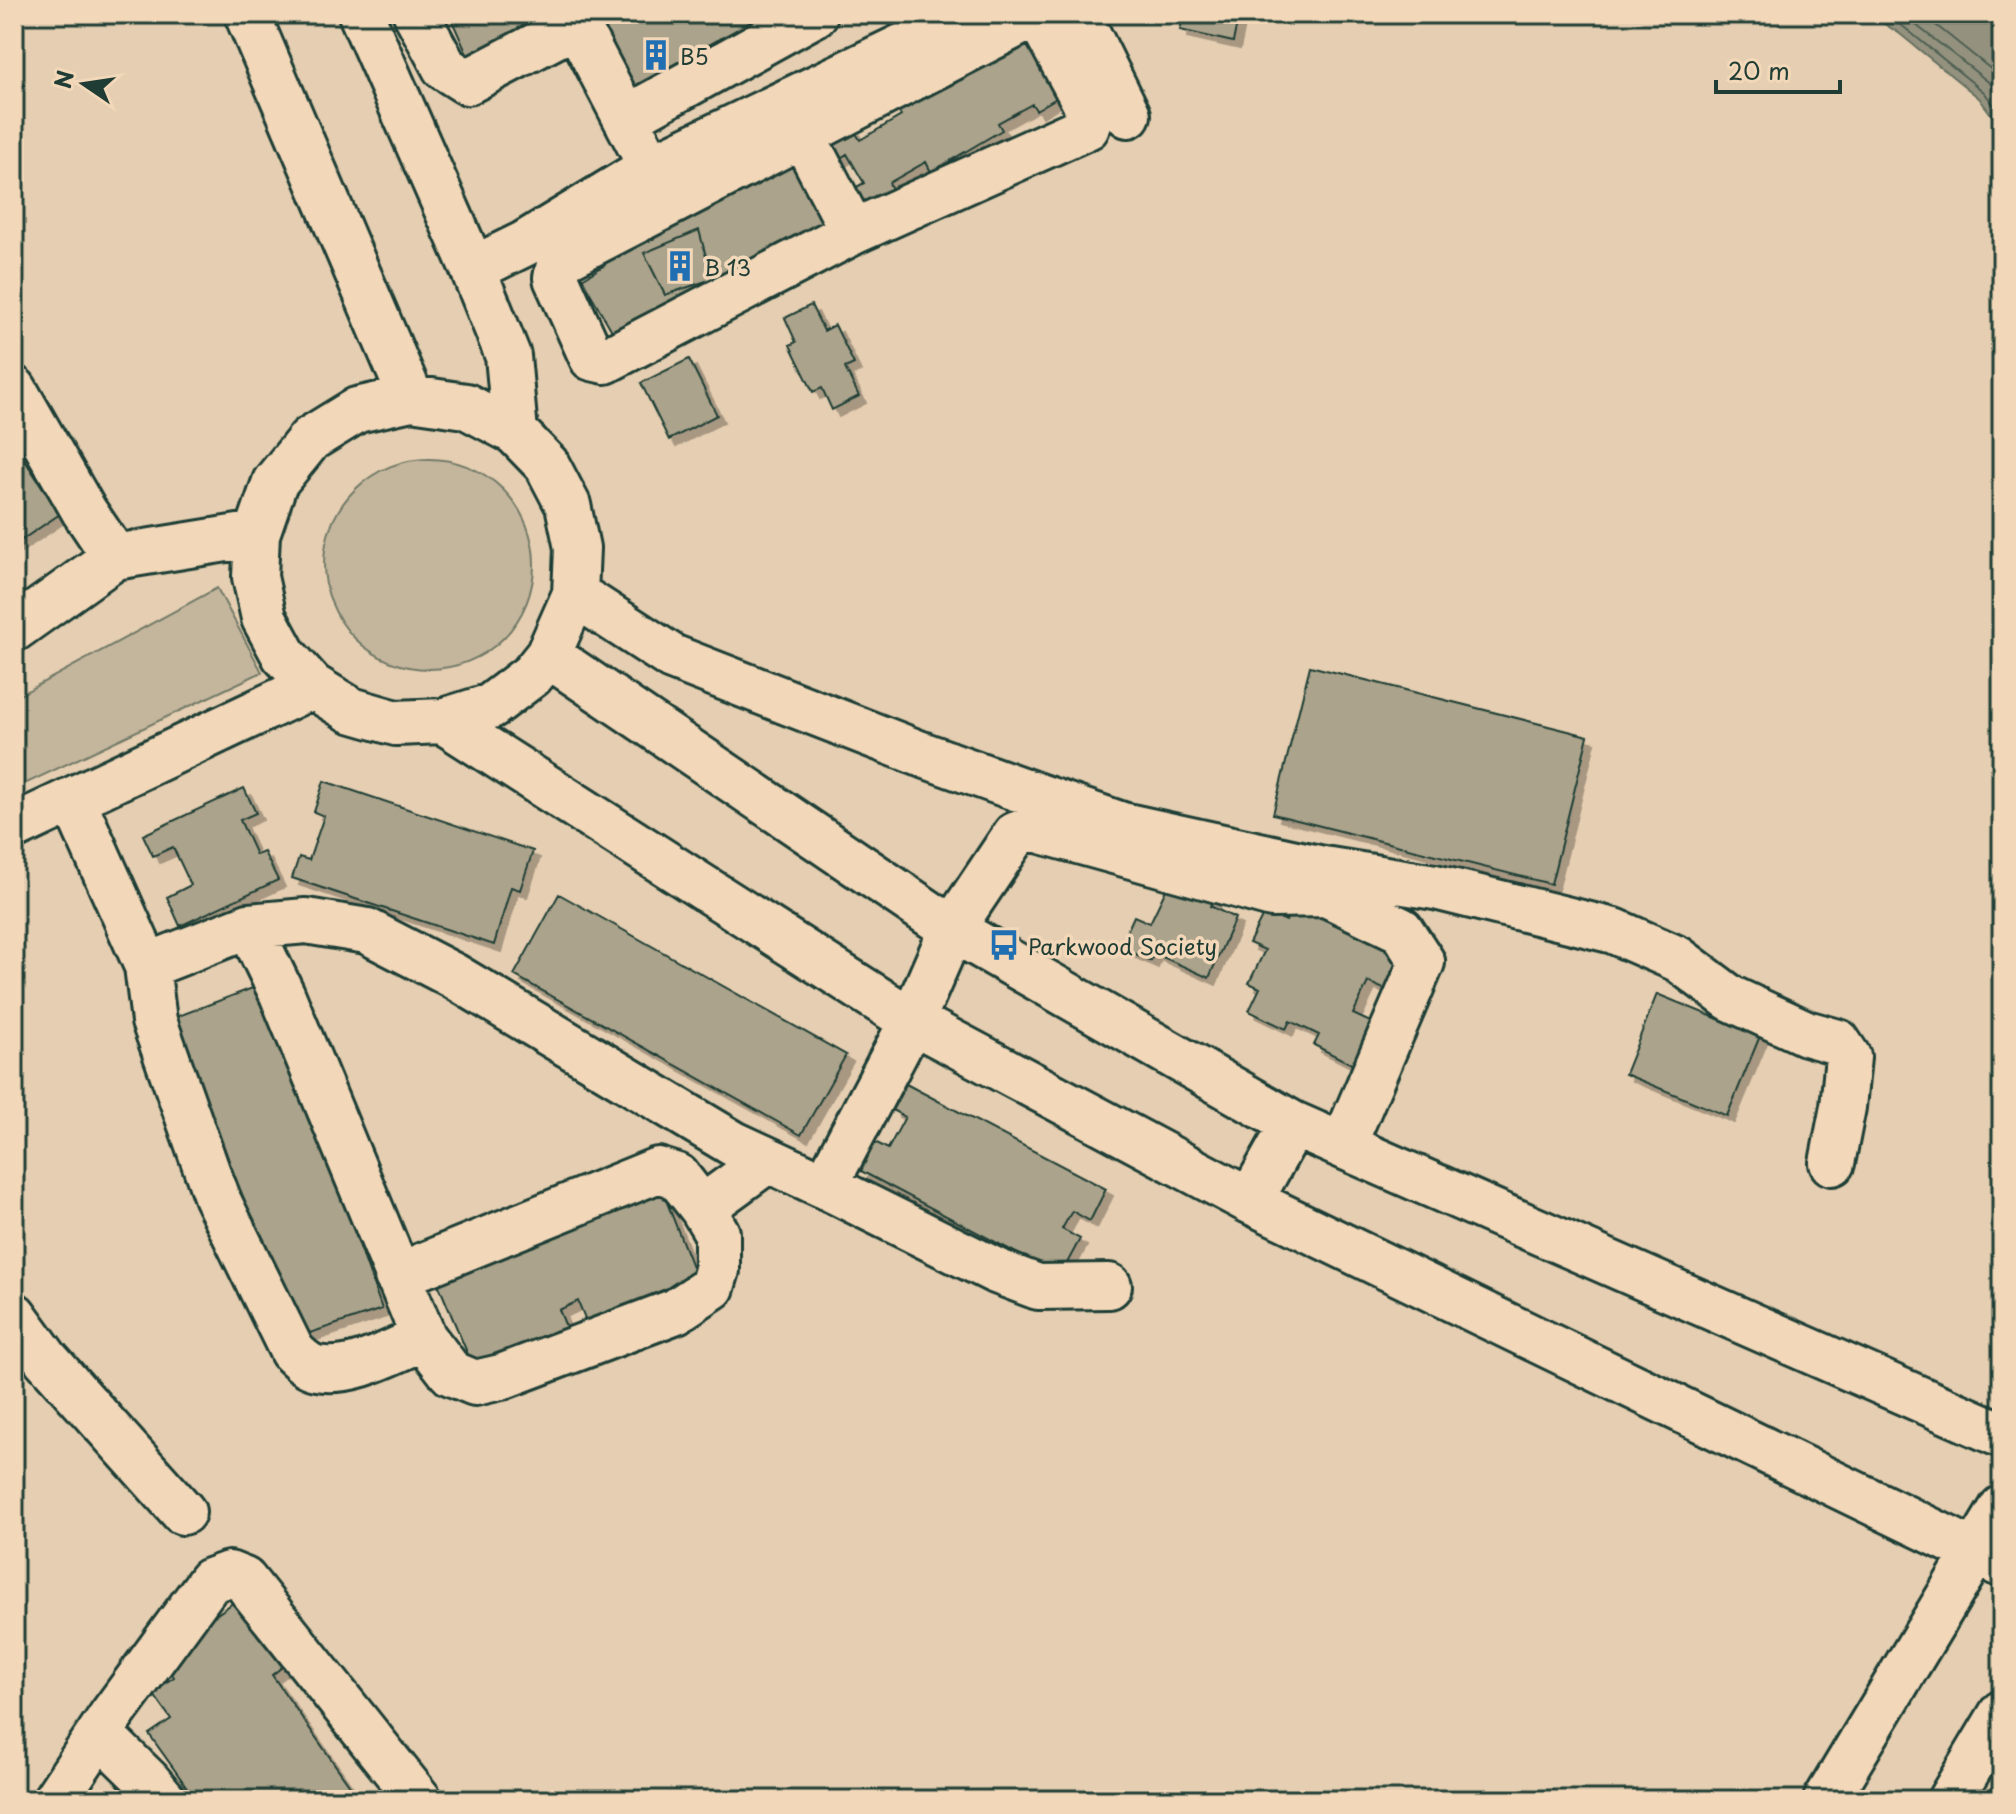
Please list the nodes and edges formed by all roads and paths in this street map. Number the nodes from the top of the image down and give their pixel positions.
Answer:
1 (247, 14) edge
2 (361, 14) edge
3 (416, 14) edge
4 (815, 14) edge
5 (1078, 14) edge
6 (945, 19) edge
7 (576, 24) edge
8 (1128, 115) dead end
9 (626, 118) junction
10 (794, 119) junction
11 (651, 167) junction
12 (853, 232) junction
13 (473, 269) junction
14 (14, 389) edge
15 (411, 398) junction
16 (515, 432) junction
17 (257, 534) junction
18 (115, 557) junction
19 (575, 594) junction
20 (14, 629) edge
21 (548, 655) junction
22 (312, 686) junction
23 (443, 721) junction
24 (73, 800) junction
25 (14, 827) edge
26 (249, 926) junction
27 (952, 929) junction
28 (147, 966) junction
29 (912, 1021) junction
30 (1293, 1124) junction
31 (1343, 1146) junction
32 (768, 1160) junction
33 (1832, 1163) dead end
34 (825, 1186) junction
35 (1250, 1201) junction
36 (702, 1208) junction
37 (397, 1276) junction
38 (1109, 1286) dead end
39 (14, 1315) edge
40 (424, 1338) junction
41 (2002, 1435) edge
42 (2002, 1508) edge
43 (183, 1512) dead end
44 (1989, 1558) edge
45 (2002, 1713) edge
46 (100, 1734) junction
47 (55, 1800) edge
48 (164, 1800) edge
49 (419, 1800) edge
50 (1826, 1800) edge
51 (1950, 1800) edge

1 - 15 street
2 - 13 street
3 - 7 street
4 - 9 street
5 - 8 street
6 - 10 street
7 - 9 street
9 - 11 street
10 - 11 street
10 - 12 street
10 - 12 street
10 - 12 street
11 - 13 street
13 - 16 street
14 - 18 street
15 - 16 street
15 - 17 street
16 - 19 street
17 - 18 street
17 - 22 street
18 - 20 street
19 - 21 street
19 - 33 street
21 - 23 street
21 - 27 street
22 - 23 street
22 - 24 street
23 - 29 street
24 - 25 street
24 - 28 street
26 - 28 street
26 - 32 street
26 - 37 street
27 - 29 street
27 - 30 street
27 - 31 street
28 - 40 street
29 - 34 street
29 - 35 street
30 - 31 street
30 - 35 street
31 - 41 street
32 - 34 street
32 - 36 street
34 - 38 street
35 - 44 street
36 - 37 street
36 - 40 street
37 - 40 street
39 - 43 street
42 - 44 street
44 - 50 street
45 - 51 street
46 - 47 street
46 - 48 street
46 - 49 street

